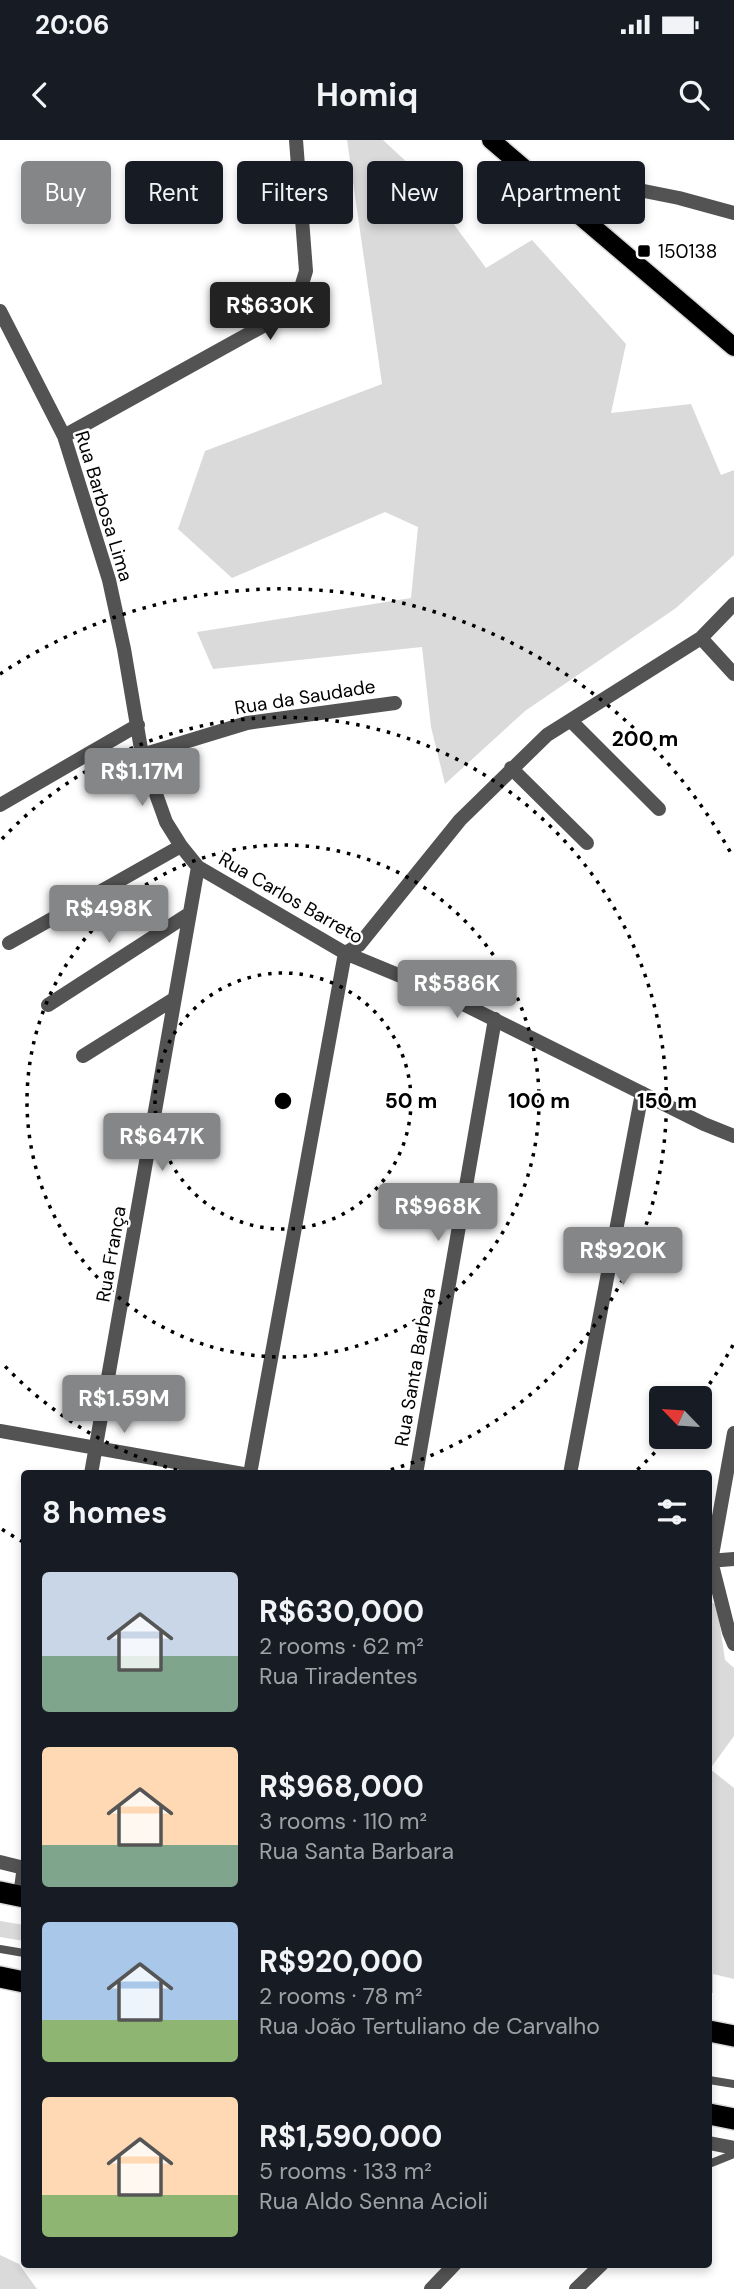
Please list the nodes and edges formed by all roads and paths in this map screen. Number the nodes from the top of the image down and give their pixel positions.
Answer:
1 (296, 140) edge
2 (491, 140) edge
3 (515, 161) edge
4 (645, 191) edge
5 (734, 213) edge
6 (589, 224) edge
7 (0, 311) edge
8 (734, 347) edge
9 (64, 436) junction
10 (734, 604) edge
11 (701, 638) junction
12 (734, 674) edge
13 (395, 703) dead end
14 (570, 721) junction
15 (138, 725) junction
16 (142, 755) junction
17 (511, 768) junction
18 (0, 805) edge
19 (659, 809) dead end
20 (587, 843) dead end
21 (181, 846) junction
22 (198, 867) junction
23 (189, 914) junction
24 (9, 943) dead end
25 (345, 953) junction
26 (174, 999) junction
27 (48, 1004) dead end
28 (495, 1018) junction
29 (83, 1056) dead end
30 (642, 1093) junction
31 (734, 1136) edge
32 (0, 1431) edge
33 (734, 1433) edge
34 (96, 1448) junction
35 (92, 1470) edge
36 (220, 1470) edge
37 (251, 1470) edge
38 (417, 1470) edge
39 (571, 1470) edge
40 (712, 1550) edge
41 (734, 1559) edge
42 (712, 1561) edge
43 (713, 1589) edge
44 (732, 1635) edge
45 (0, 1862) edge
46 (21, 1866) edge
47 (21, 1876) edge
48 (15, 1895) edge
49 (0, 1949) edge
50 (21, 1952) edge
51 (0, 1977) edge
52 (21, 1981) edge
53 (712, 2032) edge
54 (734, 2036) edge
55 (712, 2080) edge
56 (734, 2084) edge
57 (712, 2115) edge
58 (734, 2119) edge
59 (712, 2144) edge
60 (734, 2148) edge
61 (734, 2154) edge
62 (712, 2163) edge
63 (452, 2268) edge
64 (598, 2268) edge
65 (431, 2289) edge
66 (576, 2289) edge

1 - 9 street
2 - 3 main road
4 - 5 street
6 - 8 main road
7 - 9 street, Rua Barbosa Lima
9 - 15 street, Rua Barbosa Lima
10 - 11 street
11 - 12 street
11 - 14 street
13 - 16 street, Rua da Saudade
14 - 17 street
14 - 19 street
15 - 16 street, Rua Carlos Barreto
15 - 18 street
16 - 21 street, Rua Carlos Barreto
17 - 20 street
17 - 25 street
21 - 22 street, Rua Carlos Barreto
21 - 24 street
22 - 23 street, Rua França
22 - 25 street, Rua Carlos Barreto
23 - 26 street, Rua França
23 - 27 street
25 - 28 street, Rua Carlos Barreto
25 - 37 street
26 - 29 street
26 - 34 street, Rua França
28 - 30 street, Rua Carlos Barreto
28 - 38 street, Rua Santa Barbara
30 - 31 street, Rua Carlos Barreto
30 - 39 street
32 - 34 street
33 - 40 street
34 - 35 street, Rua França
34 - 36 street
41 - 42 street
43 - 44 street
45 - 46 street
47 - 48 street
49 - 50 lane
51 - 52 highway
53 - 54 highway
55 - 56 lane
57 - 58 highway
59 - 60 street
61 - 62 lane
63 - 65 street
64 - 66 street

